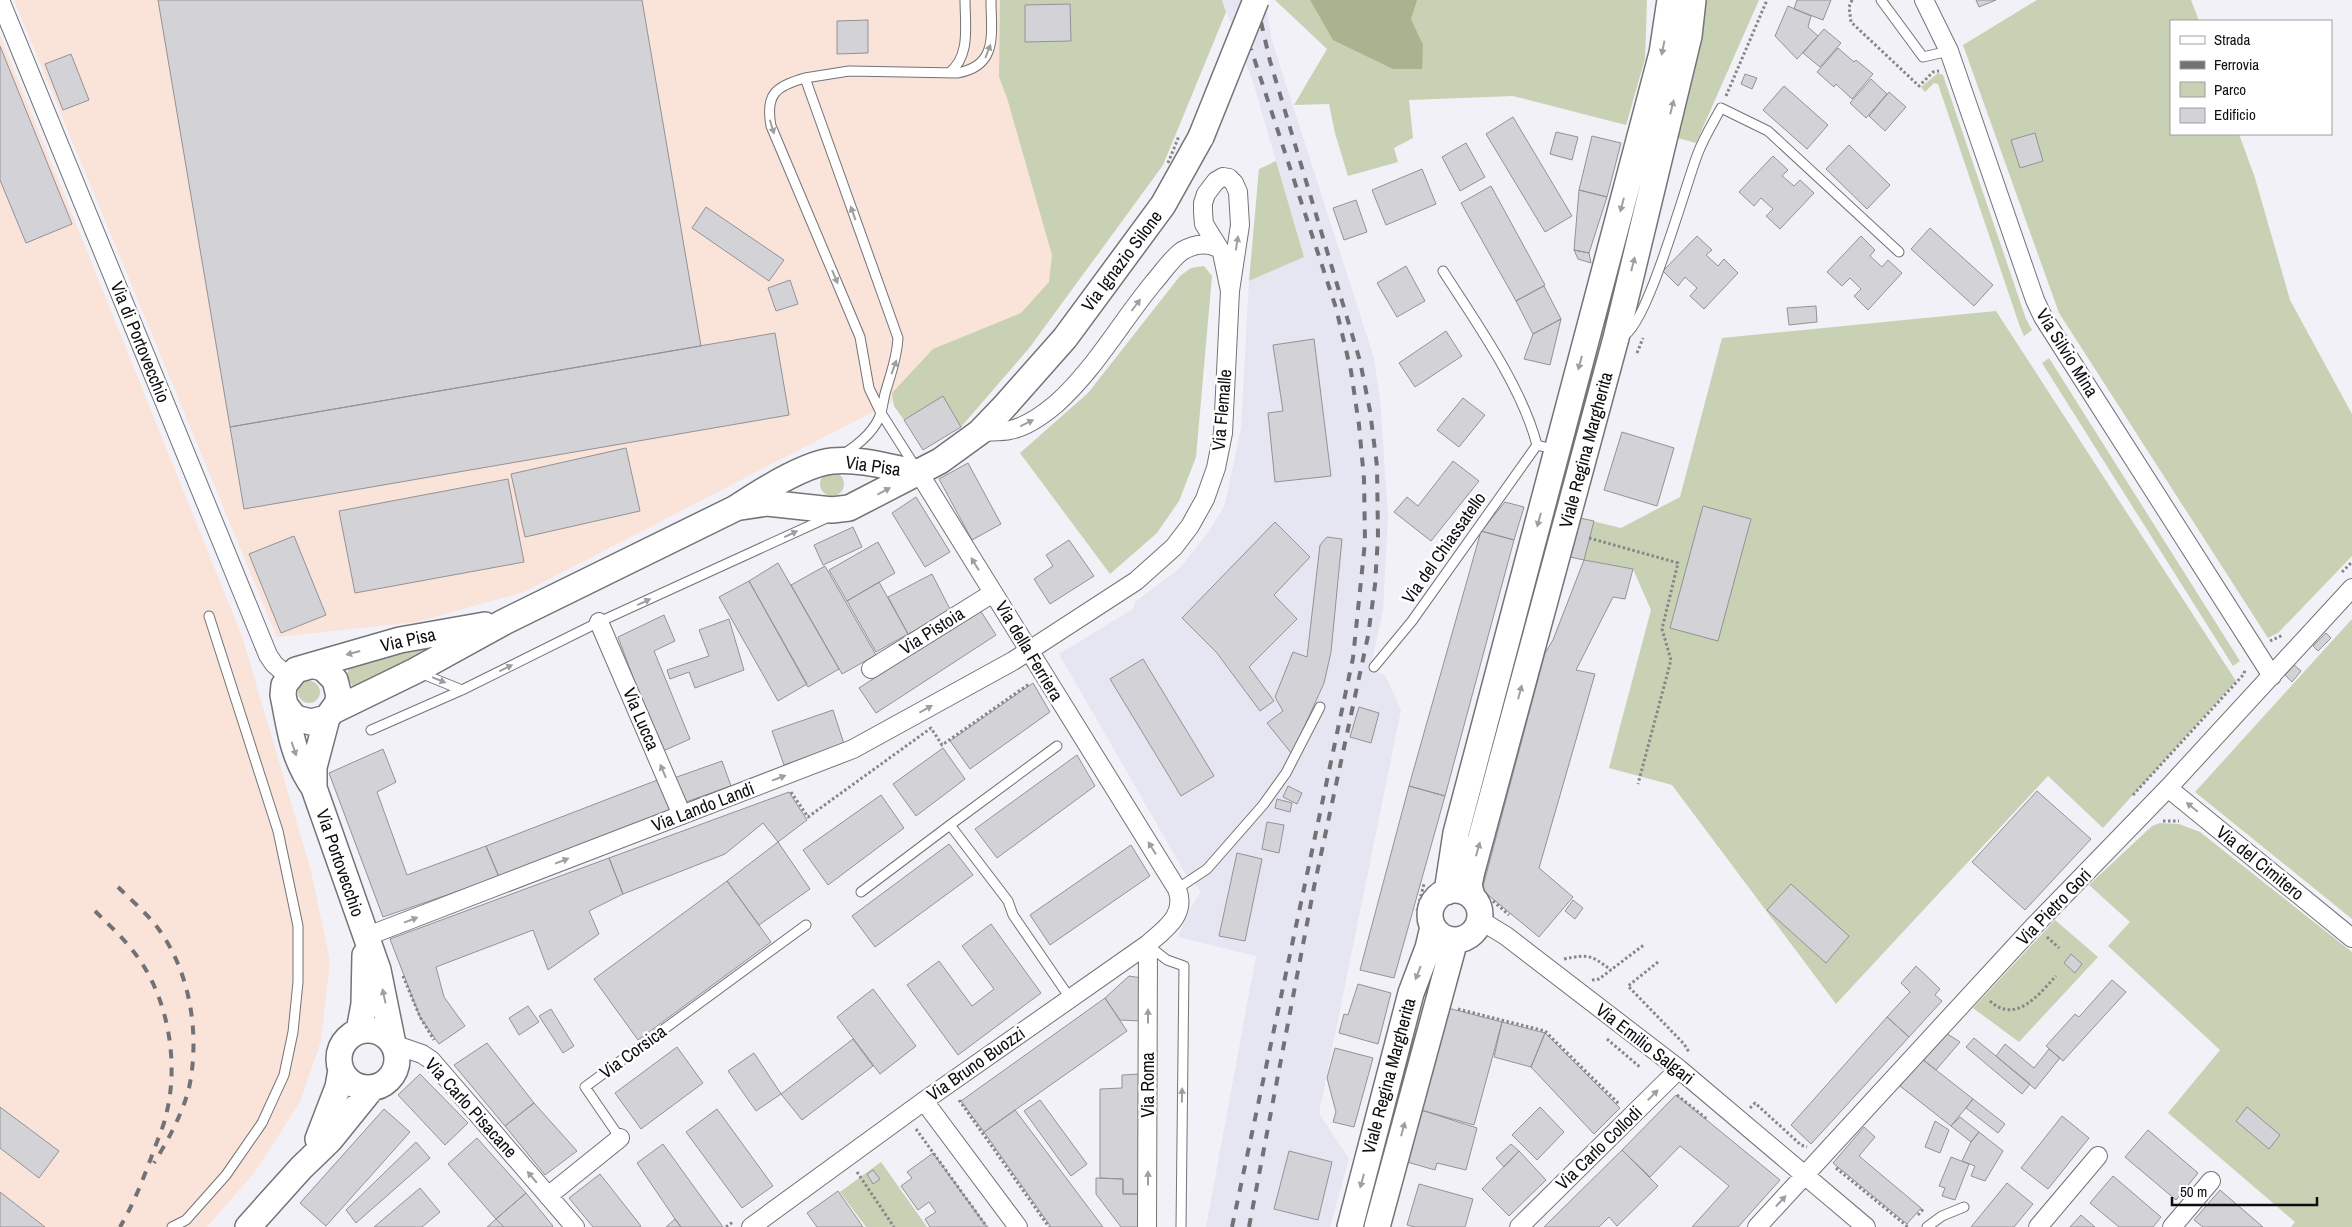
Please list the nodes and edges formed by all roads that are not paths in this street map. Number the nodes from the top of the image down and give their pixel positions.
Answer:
1 (0, 0) edge
2 (965, 0) edge
3 (992, 0) edge
4 (1256, 0) edge
5 (1670, 0) edge
6 (1693, 0) edge
7 (1881, 0) edge
8 (1924, 0) edge
9 (1950, 51) junction
10 (949, 73) junction
11 (805, 78) junction
12 (1218, 248) junction
13 (1900, 252) dead end
14 (1444, 271) dead end
15 (1230, 291) junction
16 (1599, 293) junction
17 (1625, 299) junction
18 (1616, 338) junction
19 (881, 414) junction
20 (980, 432) junction
21 (1547, 448) junction
22 (834, 461) junction
23 (810, 468) junction
24 (919, 473) junction
25 (814, 507) junction
26 (736, 508) junction
27 (849, 508) junction
28 (2352, 588) edge
29 (993, 593) junction
30 (209, 616) dead end
31 (504, 622) junction
32 (600, 622) junction
33 (1028, 650) junction
34 (315, 666) junction
35 (1374, 667) dead end
36 (871, 669) dead end
37 (416, 671) junction
38 (2272, 676) junction
39 (289, 677) junction
40 (462, 690) junction
41 (285, 705) junction
42 (1320, 707) dead end
43 (330, 714) junction
44 (370, 730) dead end
45 (1057, 746) dead end
46 (314, 788) junction
47 (2168, 788) junction
48 (682, 815) junction
49 (950, 825) junction
50 (1177, 889) junction
51 (861, 892) dead end
52 (1447, 892) junction
53 (1479, 896) junction
54 (1480, 920) junction
55 (806, 925) dead end
56 (1433, 927) junction
57 (366, 937) junction
58 (2352, 938) edge
59 (1455, 940) junction
60 (1148, 944) junction
61 (1070, 998) junction
62 (359, 1031) junction
63 (393, 1044) junction
64 (1679, 1069) junction
65 (340, 1070) junction
66 (372, 1088) junction
67 (924, 1100) junction
68 (620, 1138) joint
69 (2098, 1156) dead end
70 (301, 1168) junction
71 (1805, 1176) junction
72 (2211, 1181) dead end
73 (548, 1196) junction
74 (1964, 1207) dead end
75 (570, 1225) edge
76 (172, 1227) edge
77 (248, 1227) edge
78 (752, 1227) edge
79 (1018, 1227) edge
80 (1147, 1227) edge
81 (1181, 1227) edge
82 (1350, 1227) edge
83 (1377, 1227) edge
84 (1519, 1227) edge
85 (1757, 1227) edge
86 (1866, 1227) edge
87 (1927, 1227) edge
88 (2038, 1227) edge
89 (2172, 1227) edge

1 - 39 street, Via di Portovecchio
2 - 10 lane
10 -> 3 lane, Via della Ferriera
4 - 20 main road, Via Ignazio Silone, bridge
5 -> 16 main road, Viale Regina Margherita
17 -> 6 main road, Viale Regina Margherita
7 - 9 lane
8 - 9 street, Via Silvio Mina
9 - 38 street, Via Silvio Mina
10 - 11 lane, Via della Ferriera
19 -> 11 lane
11 -> 19 lane, Via della Ferriera
12 - 15 street, Via Flemalle
15 -> 12 street, Via Flemalle
20 -> 12 street
13 - 18 lane
14 - 21 lane
15 - 33 street, Via Flemalle
16 - 17 street
16 -> 21 main road, Viale Regina Margherita
17 - 18 main road, Viale Regina Margherita
53 -> 18 main road, Viale Regina Margherita
19 - 22 lane
19 - 24 lane, Via della Ferriera
20 - 24 main road, Via Ignazio Silone
21 - 35 lane, Via del Chiassatello
21 -> 52 main road, Viale Regina Margherita
22 - 23 main road, Via Pisa
22 - 24 main road, Via Pisa
23 - 25 main road
23 - 26 main road, Via Pisa
27 -> 24 main road, Via Pisa
29 -> 24 street, Via della Ferriera
25 - 26 main road, Via Pisa
25 - 27 main road, Via Pisa
26 - 31 main road, Via Pisa
32 -> 27 lane
28 - 38 street, Via Pietro Gori
29 - 33 street, Via della Ferriera
29 - 36 street, Via Pistoia
30 - 76 lane
31 -> 34 main road, Via Pisa
31 - 37 main road, Via Pisa
40 -> 32 lane
48 -> 32 street, Via Lucca
48 -> 33 street, Via Lando Landi
50 -> 33 street, Via della Ferriera
34 - 39 main road
34 - 43 main road
37 -> 40 lane
37 - 43 main road, Via Pisa
38 - 47 street, Via Pietro Gori
39 - 41 main road
40 - 44 lane
41 - 43 main road
41 -> 46 main road, Via Portovecchio
42 - 50 lane
43 - 46 main road, Via Portovecchio
45 - 49 lane
46 - 57 main road, Via Portovecchio
58 -> 47 street, Via del Cimitero
47 - 71 street, Via Pietro Gori
57 -> 48 street, Via Lando Landi
49 - 51 lane
49 - 61 lane
50 - 60 street, Via Bruno Buozzi
52 - 53 main road
52 - 56 main road, Viale Regina Margherita
53 - 54 main road, Viale Regina Margherita
54 - 59 main road
54 - 64 street, Via Emilio Salgari
55 - 68 lane, Via Corsica
56 - 59 main road
56 -> 82 main road, Viale Regina Margherita
57 - 62 main road
63 -> 57 main road
83 -> 59 main road, Viale Regina Margherita
60 - 61 street, Via Bruno Buozzi
80 -> 60 street, Via Roma
81 -> 60 lane
61 - 67 street, Via Bruno Buozzi
62 - 63 main road
62 - 65 main road
63 - 66 main road
73 -> 63 street, Via Carlo Pisacane
64 - 71 street, Via Emilio Salgari
84 -> 64 street, Via Carlo Collodi
65 - 66 main road
65 - 70 main road
66 - 70 main road
67 - 78 street, Via Bruno Buozzi
67 - 79 street
68 - 73 street, Via Corsica
69 - 88 street
70 - 77 main road
85 -> 71 street, Via Pietro Gori
71 - 86 street, Via Emilio Salgari
72 - 89 street
73 - 75 street, Via Carlo Pisacane
74 - 87 lane

